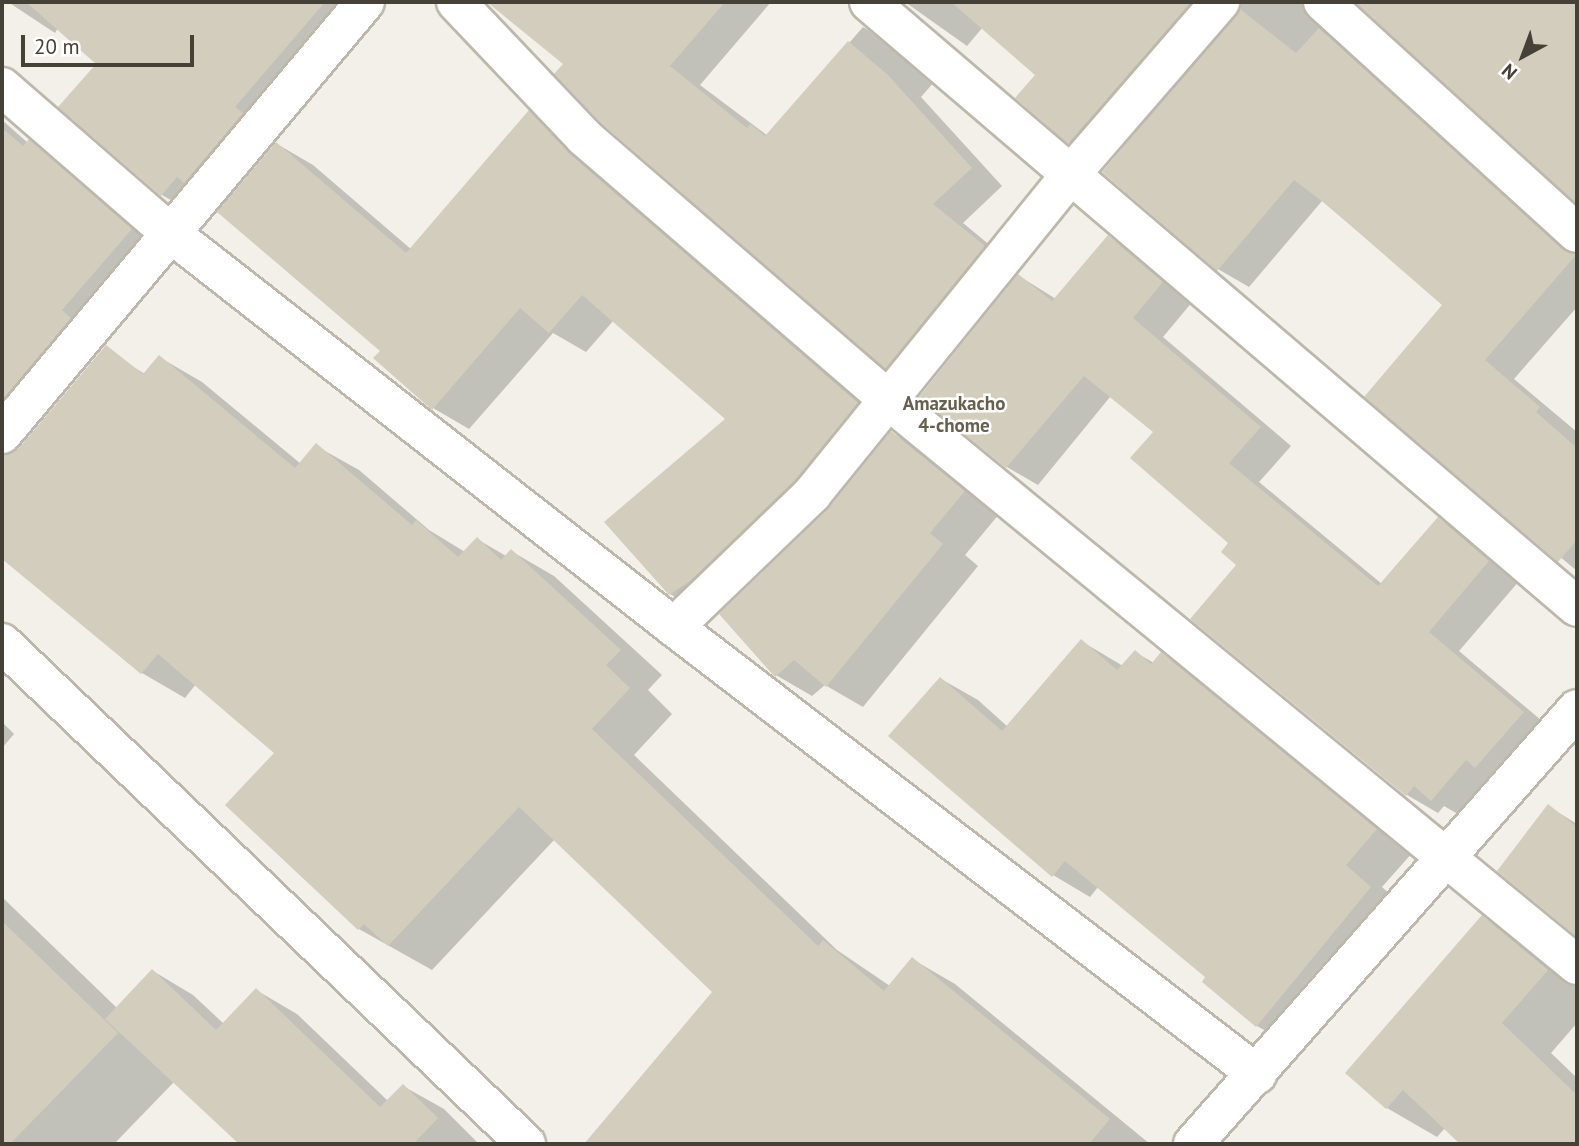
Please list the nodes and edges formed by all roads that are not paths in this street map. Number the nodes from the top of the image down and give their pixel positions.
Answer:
1 (365, 2) edge
2 (456, 2) edge
3 (869, 2) edge
4 (1220, 2) edge
5 (1323, 2) edge
6 (2, 87) edge
7 (1071, 174) junction
8 (169, 232) junction
9 (1577, 233) edge
10 (887, 398) junction
11 (2, 434) edge
12 (1577, 607) edge
13 (674, 627) junction
14 (2, 643) edge
15 (1577, 709) edge
16 (1448, 857) junction
17 (1577, 965) edge
18 (1257, 1074) junction
19 (526, 1144) edge
20 (1193, 1144) edge

1 - 8 street
2 - 10 street
3 - 7 street
4 - 7 street
5 - 9 street
6 - 8 street
7 - 10 street
7 - 12 street
8 - 11 street
8 - 13 street
10 - 13 street
10 - 16 street
13 - 18 street
14 - 19 street
15 - 16 street
16 - 17 street
16 - 18 street
18 - 20 street

